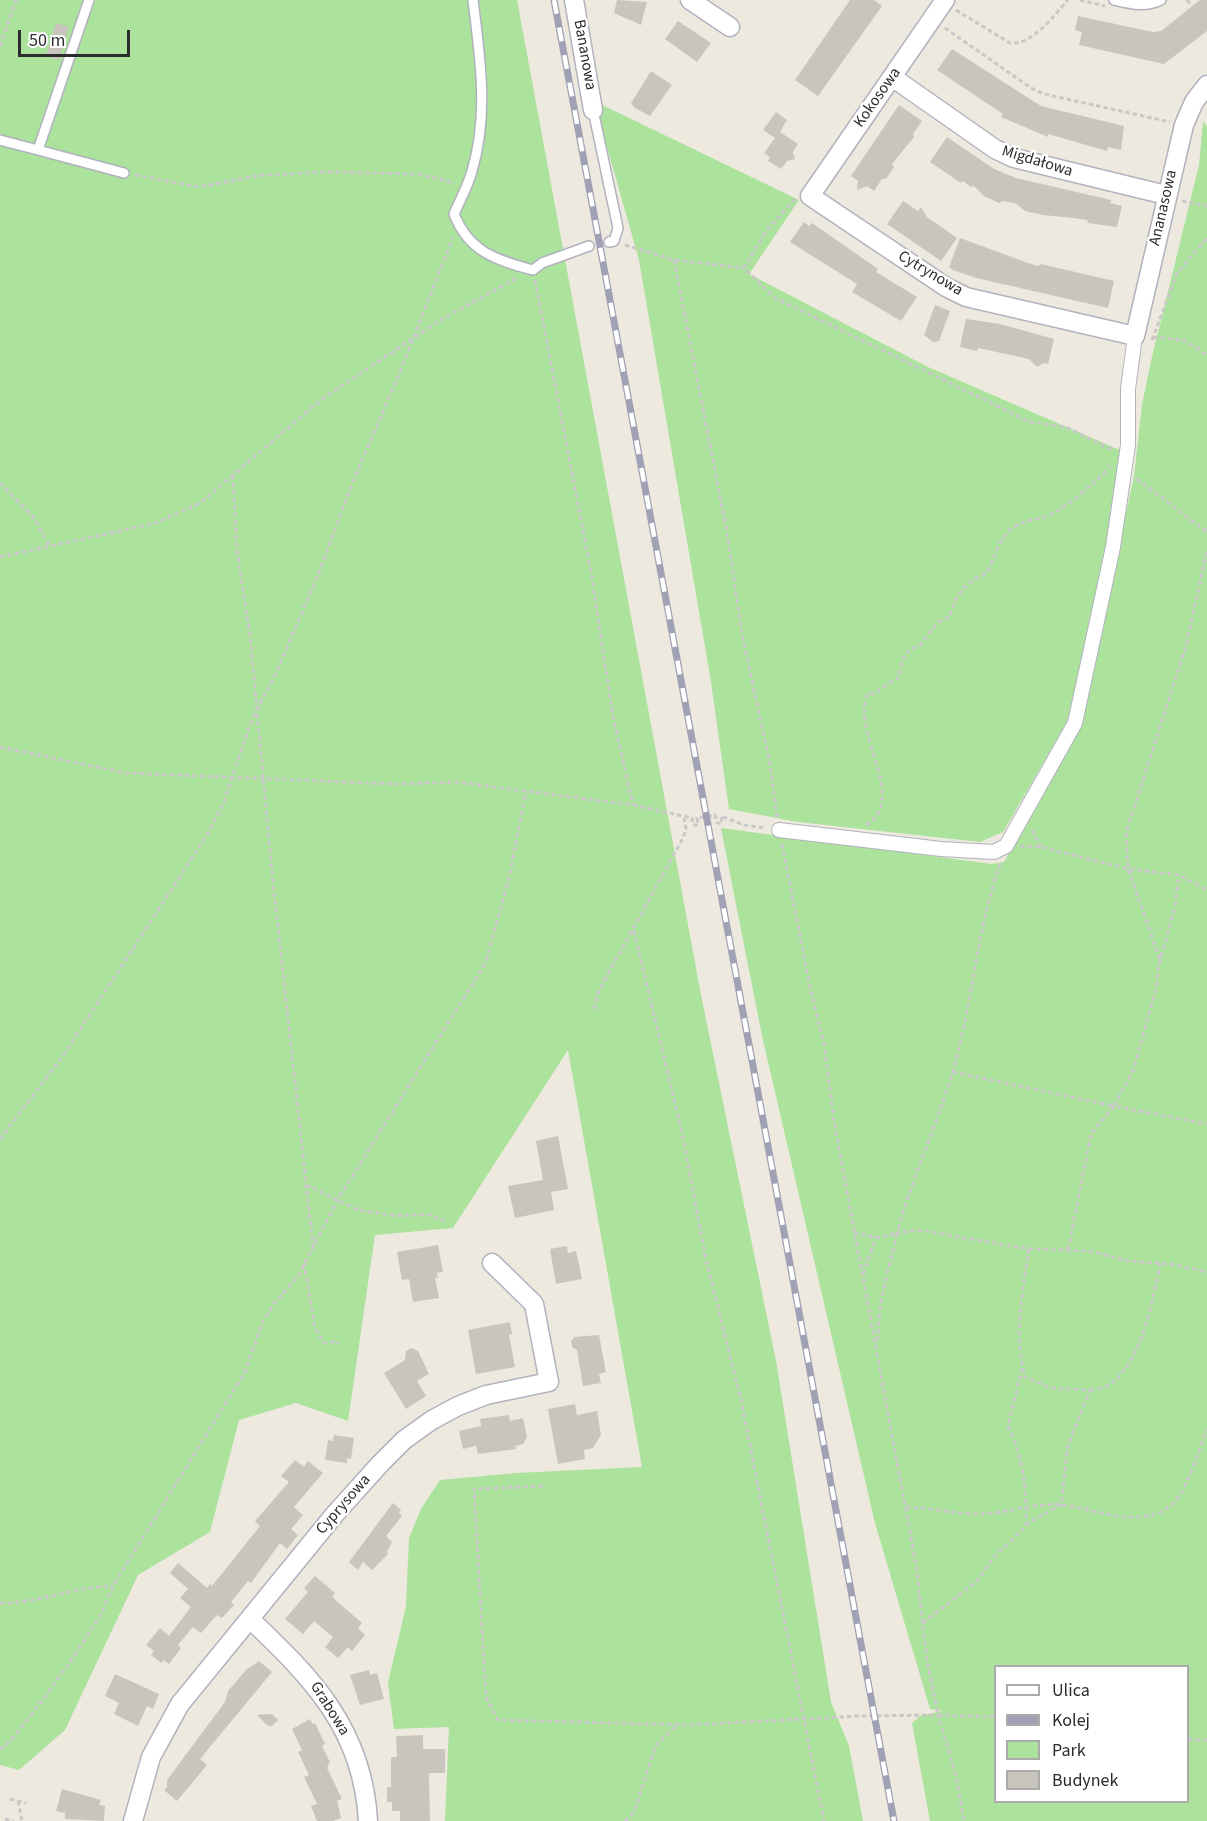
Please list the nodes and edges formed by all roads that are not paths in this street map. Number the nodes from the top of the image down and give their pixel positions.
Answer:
1 (89, 0) edge
2 (473, 0) edge
3 (574, 0) edge
4 (690, 0) edge
5 (1114, 0) edge
6 (1161, 0) edge
7 (948, 3) edge
8 (730, 27) dead end
9 (892, 77) junction
10 (1207, 85) edge
11 (593, 110) joint
12 (0, 140) edge
13 (38, 150) junction
14 (124, 173) road end
15 (812, 194) joint
16 (1165, 197) junction
17 (611, 241) road end
18 (589, 246) dead end
19 (1141, 342) junction
20 (779, 830) road end
21 (492, 1263) dead end
22 (250, 1619) junction
23 (133, 1821) edge
24 (368, 1821) edge

1 - 13 lane
2 - 18 lane
3 - 11 street, Bananowa
4 - 8 street
5 - 6 lane
7 - 9 street, Kokosowa
9 - 15 street, Kokosowa
9 - 16 street, Migdałowa
10 - 16 street, Ananasowa
11 - 17 lane
12 - 13 lane
13 - 14 lane
15 - 19 street, Cytrynowa
16 - 19 street, Ananasowa
19 - 20 street
21 - 22 street, Cyprysowa
22 - 23 street, Cyprysowa
22 - 24 street, Grabowa

